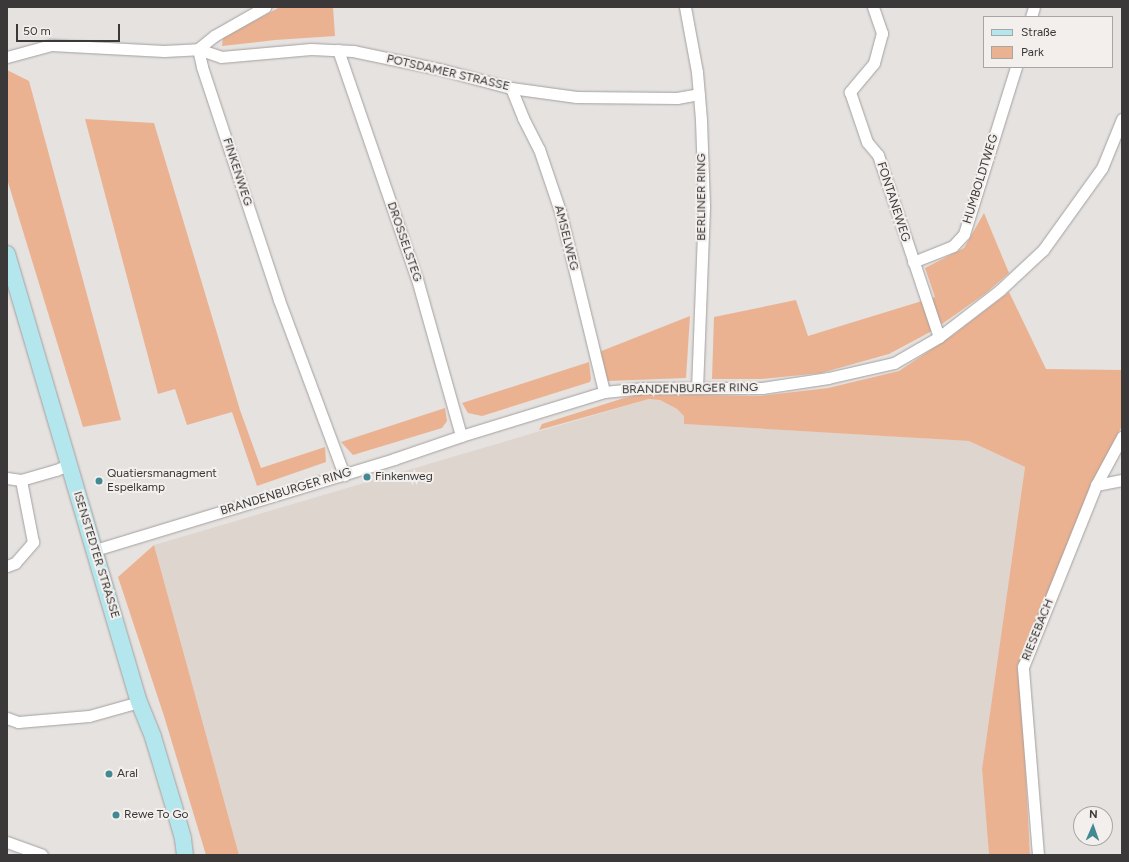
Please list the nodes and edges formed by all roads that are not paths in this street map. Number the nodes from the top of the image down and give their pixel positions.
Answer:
1 (265, 7) edge
2 (685, 7) edge
3 (873, 7) edge
4 (198, 49) junction
5 (338, 50) junction
6 (7, 58) edge
7 (1016, 68) edge
8 (511, 88) junction
9 (699, 94) junction
10 (1122, 119) edge
11 (7, 254) edge
12 (913, 262) junction
13 (939, 336) junction
14 (697, 388) junction
15 (604, 392) junction
16 (461, 436) junction
17 (1122, 437) edge
18 (68, 465) junction
19 (344, 474) junction
20 (7, 478) edge
21 (21, 480) junction
22 (1122, 480) edge
23 (1096, 485) junction
24 (95, 550) junction
25 (7, 566) edge
26 (140, 702) junction
27 (7, 718) edge
28 (7, 842) edge
29 (42, 855) edge
30 (185, 855) edge
31 (1038, 855) edge

1 - 4 street
2 - 9 street, BERLINER RING
3 - 12 street, FONTANEWEG
4 - 5 street, POTSDAMER STRASSE
4 - 6 street
4 - 19 street, FINKENWEG
5 - 8 street, POTSDAMER STRASSE
5 - 16 street, DROSSELSTEG
7 - 12 street, HUMBOLDTWEG
8 - 9 street, POTSDAMER STRASSE
8 - 15 street, AMSELWEG
9 - 14 street, BERLINER RING
10 - 13 street, BRANDENBURGER RING
11 - 18 street, ISENSTEDTER STRASSE
12 - 13 street, FONTANEWEG
13 - 14 street, BRANDENBURGER RING
14 - 15 street, BRANDENBURGER RING
15 - 16 street, BRANDENBURGER RING
16 - 19 street, BRANDENBURGER RING
17 - 23 street, RIESEBACH
18 - 21 street
18 - 24 street, ISENSTEDTER STRASSE
19 - 24 street, BRANDENBURGER RING
20 - 21 street
21 - 25 street
22 - 23 street
23 - 31 street, RIESEBACH
24 - 26 street, ISENSTEDTER STRASSE
26 - 27 street
26 - 30 street, ISENSTEDTER STRASSE
28 - 29 street

